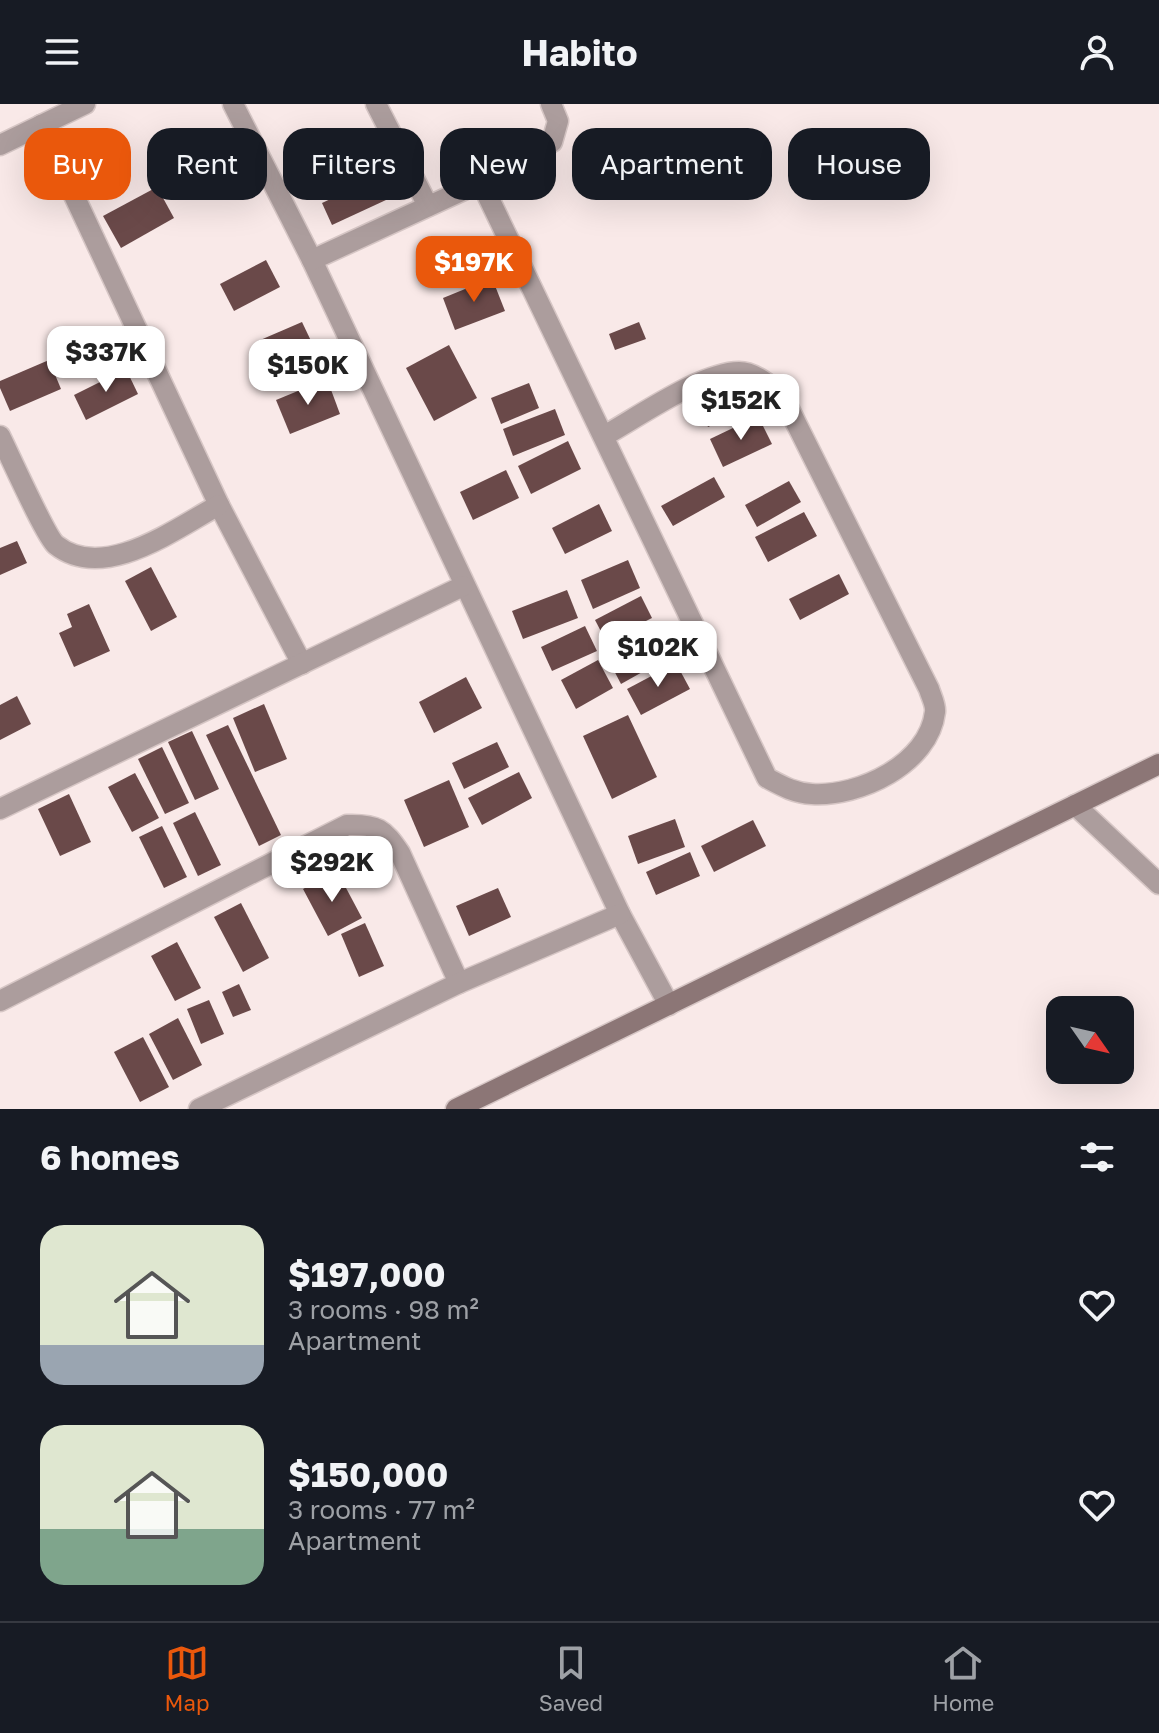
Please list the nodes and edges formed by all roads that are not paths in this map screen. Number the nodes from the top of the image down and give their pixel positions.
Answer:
1 (85, 104) edge
2 (233, 104) edge
3 (376, 104) edge
4 (551, 104) edge
5 (41, 125) junction
6 (556, 128) edge
7 (0, 145) edge
8 (441, 200) edge
9 (490, 200) edge
10 (428, 206) junction
11 (312, 260) junction
12 (0, 436) edge
13 (604, 436) junction
14 (219, 505) junction
15 (463, 586) junction
16 (302, 664) junction
17 (1159, 764) edge
18 (1075, 805) junction
19 (0, 809) edge
20 (1159, 884) edge
21 (620, 914) junction
22 (459, 983) junction
23 (0, 1001) edge
24 (669, 1005) junction
25 (199, 1109) edge
26 (456, 1109) edge

1 - 5 street
2 - 11 street
3 - 10 street
4 - 6 street
5 - 7 street
5 - 14 street
8 - 10 street
9 - 13 street
10 - 11 street
11 - 15 street
12 - 14 street
13 - 13 street
14 - 16 street
15 - 16 street
15 - 21 street
16 - 19 street
17 - 18 main road
18 - 20 street
18 - 24 main road
21 - 22 street
21 - 24 street
22 - 23 street
22 - 25 street
24 - 26 main road

